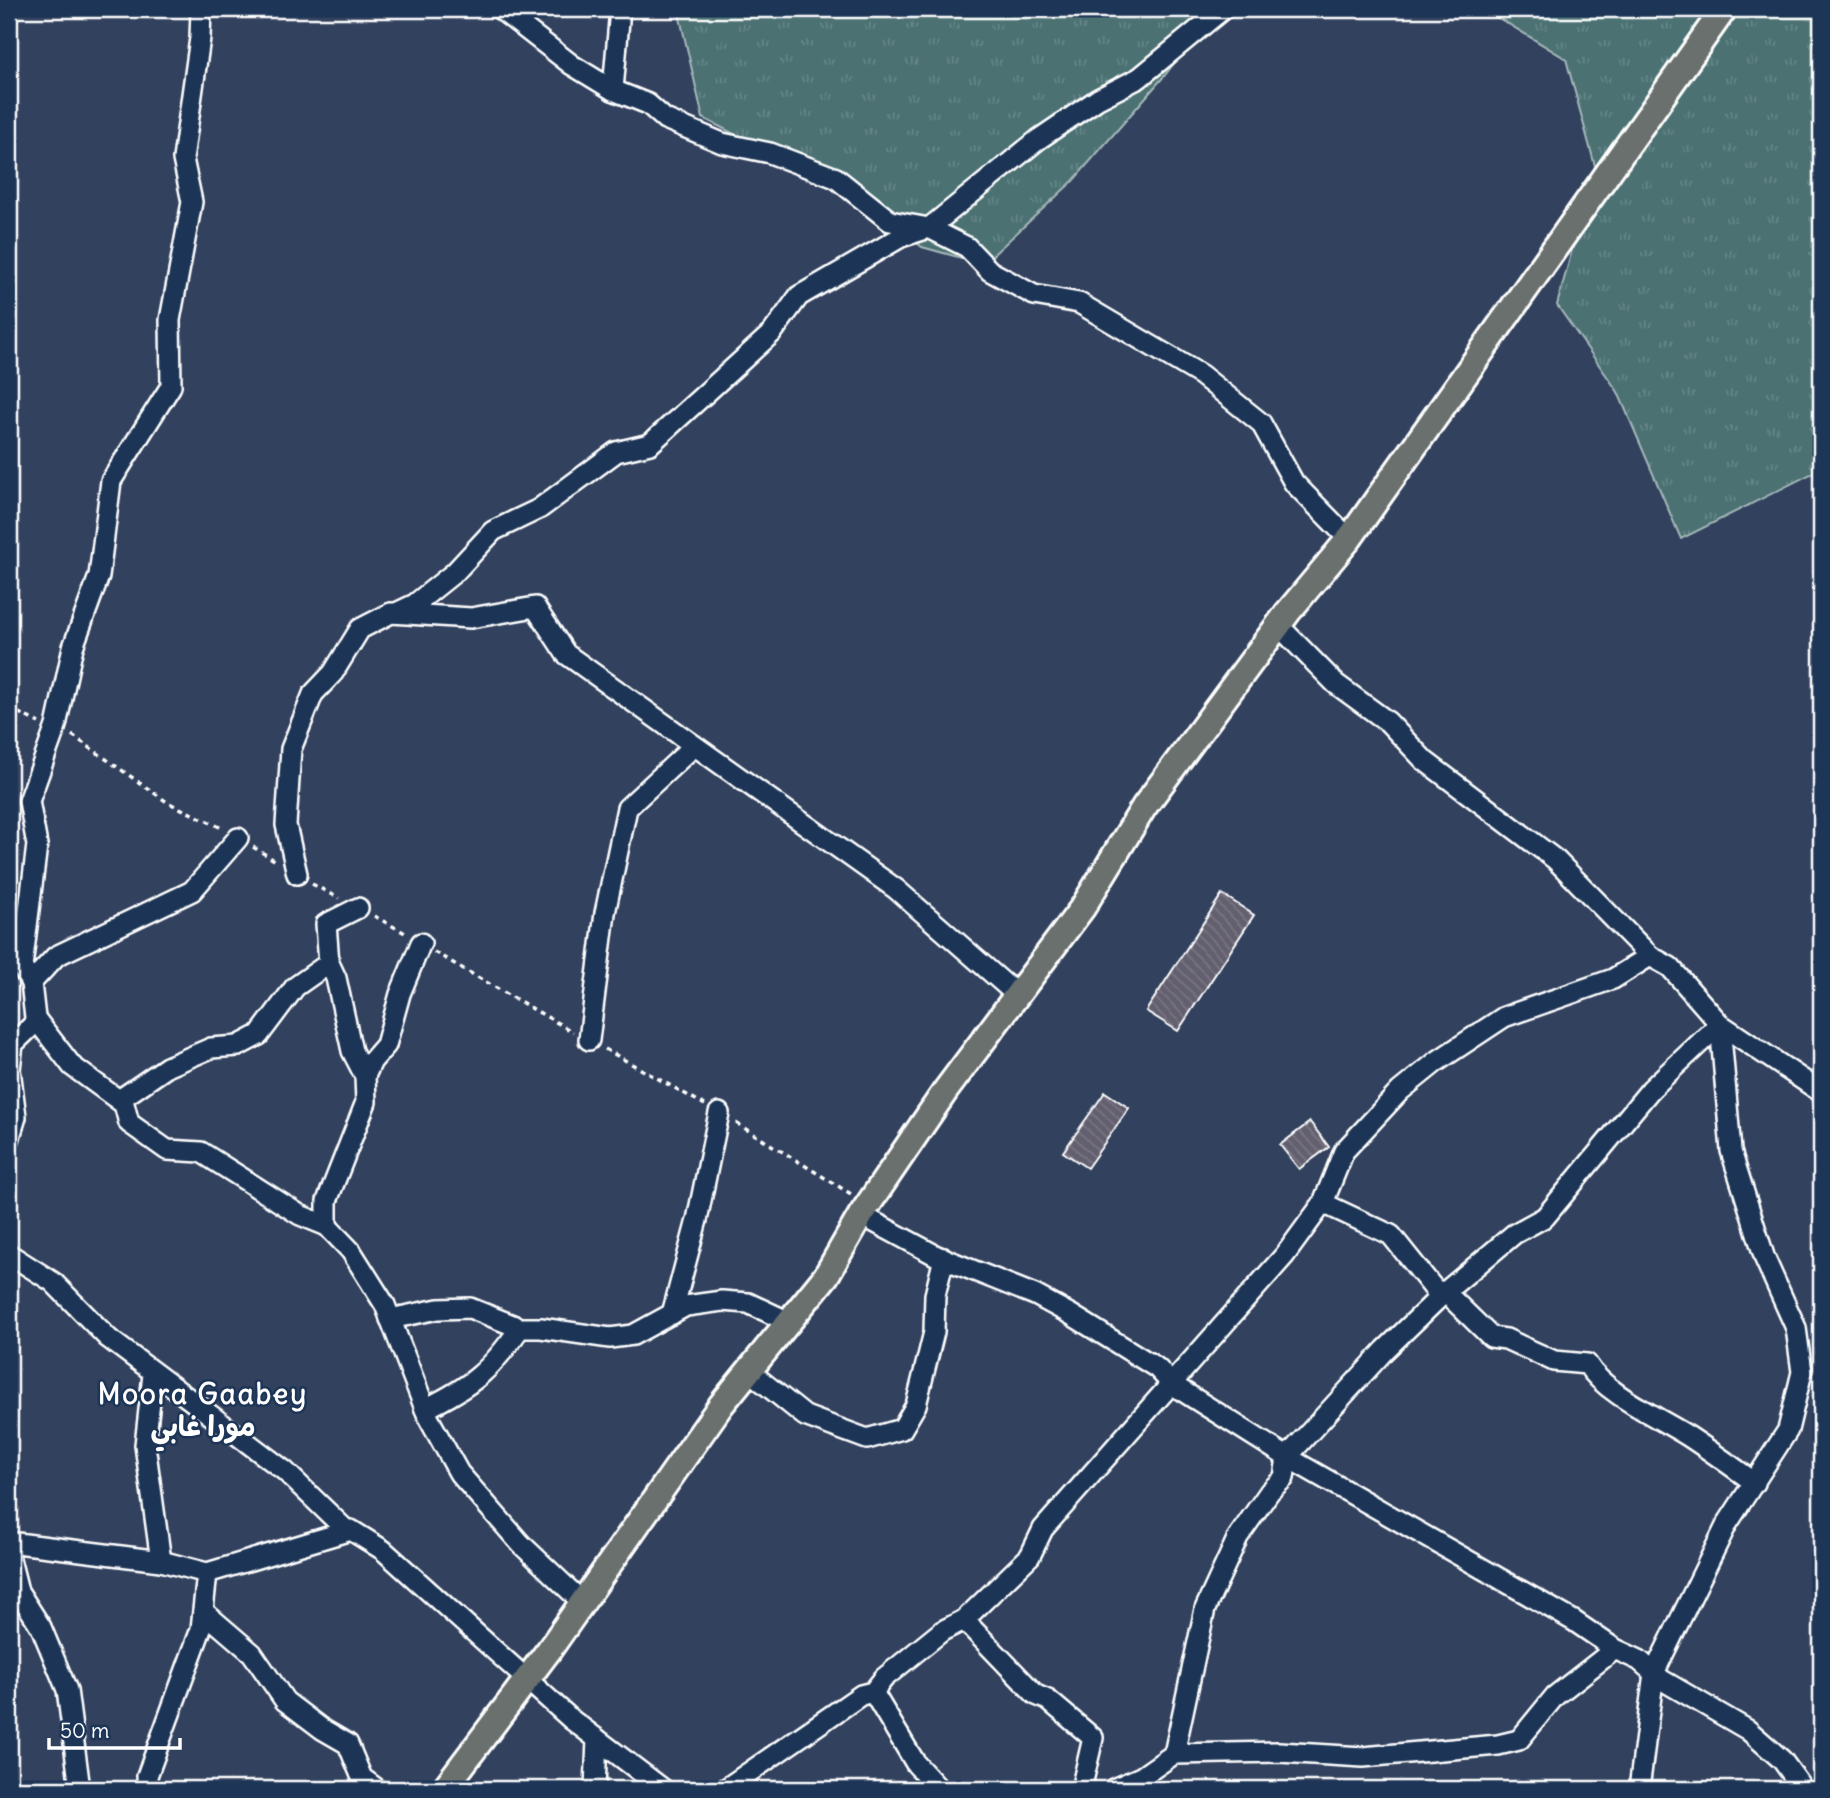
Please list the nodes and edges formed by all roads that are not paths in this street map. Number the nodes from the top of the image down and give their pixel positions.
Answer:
1 (201, 9) edge
2 (500, 9) edge
3 (620, 9) edge
4 (1223, 9) edge
5 (1724, 9) edge
6 (613, 90) junction
7 (929, 228) junction
8 (1349, 539) junction
9 (395, 613) junction
10 (1278, 625) junction
11 (694, 746) junction
12 (239, 838) road end
13 (297, 874) road end
14 (358, 908) road end
15 (421, 943) road end
16 (1650, 956) junction
17 (328, 963) junction
18 (31, 982) junction
19 (1017, 995) junction
20 (37, 1021) junction
21 (1720, 1024) junction
22 (589, 1040) road end
23 (11, 1043) edge
24 (365, 1076) junction
25 (1821, 1092) edge
26 (119, 1100) junction
27 (719, 1113) road end
28 (9, 1140) edge
29 (1323, 1203) junction
30 (865, 1210) junction
31 (327, 1226) junction
32 (9, 1254) edge
33 (944, 1258) junction
34 (1446, 1292) junction
35 (672, 1314) junction
36 (390, 1319) junction
37 (789, 1322) junction
38 (520, 1328) junction
39 (749, 1371) junction
40 (153, 1374) junction
41 (1173, 1385) junction
42 (425, 1409) junction
43 (1287, 1457) junction
44 (1755, 1483) junction
45 (347, 1531) junction
46 (9, 1542) edge
47 (9, 1555) edge
48 (161, 1562) junction
49 (207, 1573) junction
50 (582, 1602) junction
51 (203, 1611) junction
52 (964, 1620) junction
53 (1615, 1649) junction
54 (1654, 1673) junction
55 (528, 1678) junction
56 (873, 1692) junction
57 (597, 1739) junction
58 (1174, 1754) junction
59 (80, 1789) edge
60 (148, 1789) edge
61 (377, 1789) edge
62 (444, 1789) edge
63 (595, 1789) edge
64 (663, 1789) edge
65 (725, 1789) edge
66 (939, 1789) edge
67 (1084, 1789) edge
68 (1113, 1789) edge
69 (1639, 1789) edge
70 (1802, 1789) edge

1 - 18 street
2 - 6 street
3 - 6 street
4 - 7 street
5 - 8 main road
6 - 7 street
7 - 8 street
7 - 9 street
8 - 10 main road
9 - 11 street
9 - 13 street
10 - 16 street
10 - 19 main road
11 - 19 street
11 - 22 street
12 - 18 street
14 - 17 street
15 - 24 street
16 - 21 street
16 - 29 street
17 - 24 street
17 - 26 street
18 - 20 street
19 - 30 main road
20 - 23 street
20 - 26 street
21 - 25 street
21 - 34 street
21 - 44 street
23 - 28 street
24 - 31 street
26 - 31 street
27 - 35 street
29 - 34 street
29 - 41 street
30 - 33 street
30 - 37 main road
31 - 36 street
32 - 40 street
33 - 39 street
33 - 41 street
34 - 43 street
34 - 44 street
35 - 37 street
35 - 38 street
36 - 38 street
36 - 42 street
37 - 39 main road
38 - 42 street
39 - 50 main road
40 - 45 street
40 - 48 street
41 - 43 street
41 - 52 street
42 - 50 street
43 - 53 street
43 - 58 street
44 - 54 street
45 - 49 street
45 - 55 street
46 - 48 street
47 - 59 street
48 - 49 street
49 - 51 street
50 - 55 main road
51 - 60 street
51 - 61 street
52 - 56 street
52 - 67 street
53 - 54 street
53 - 58 street
54 - 69 street
54 - 70 street
55 - 57 street
55 - 62 main road
56 - 65 street
56 - 66 street
57 - 63 street
57 - 64 street
58 - 68 street

